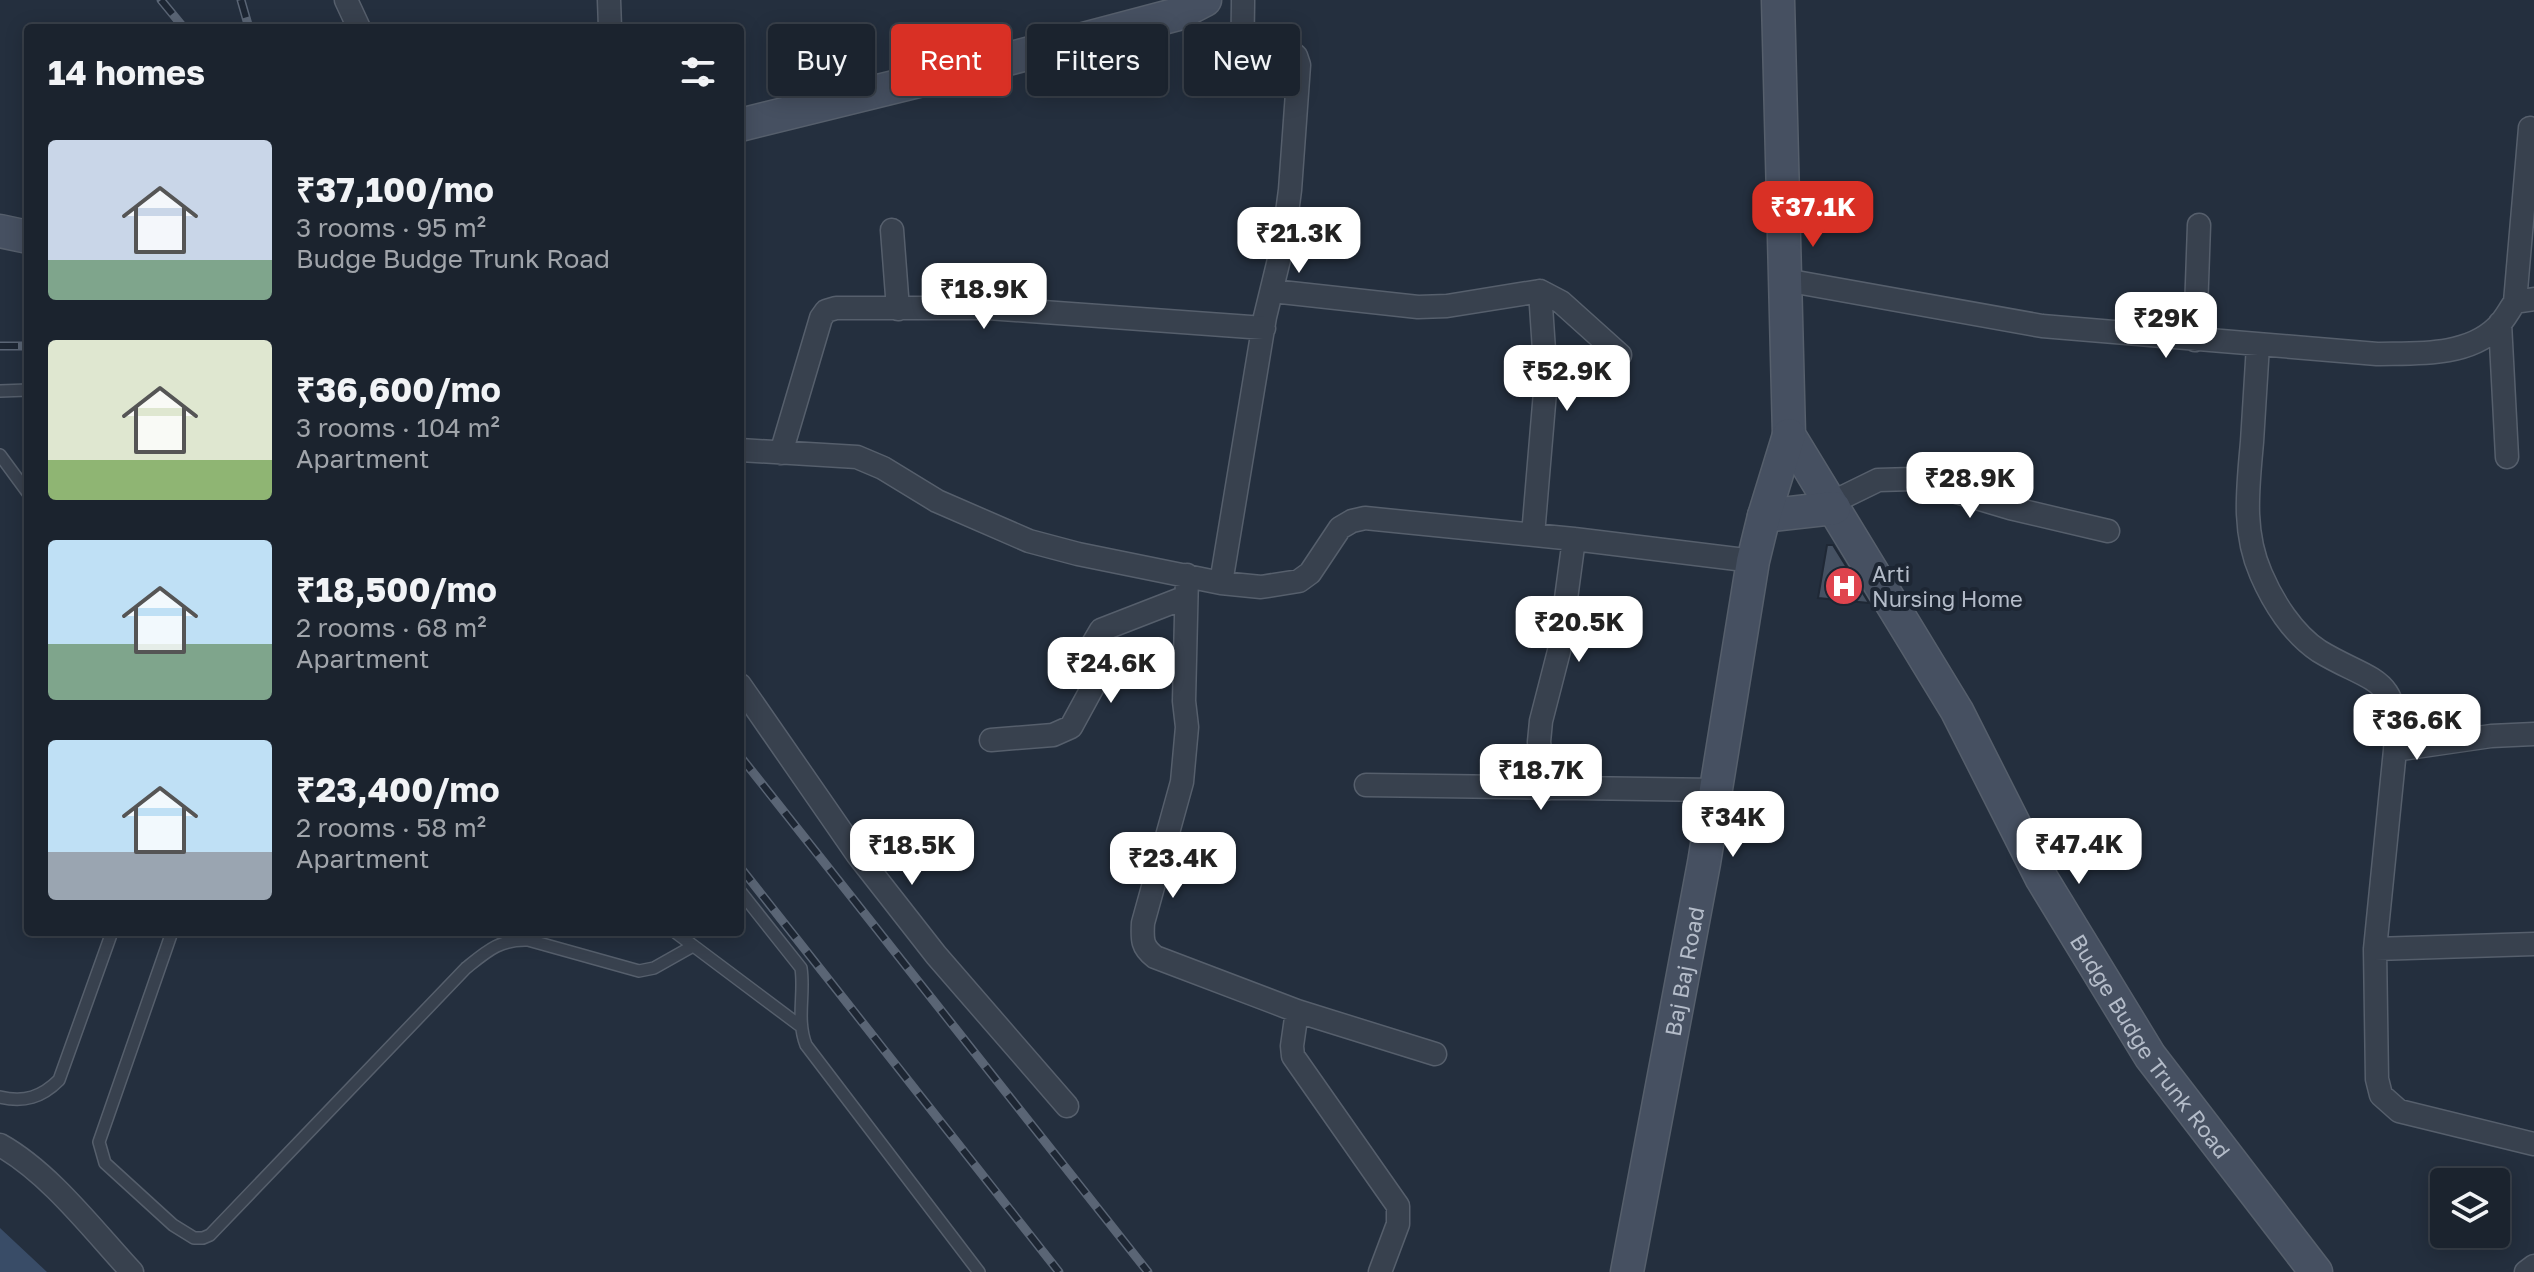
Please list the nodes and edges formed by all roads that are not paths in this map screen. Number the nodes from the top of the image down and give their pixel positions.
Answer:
1 (346, 0) edge
2 (609, 0) edge
3 (1205, 0) edge
4 (1243, 0) edge
5 (1778, 0) edge
6 (357, 24) edge
7 (610, 24) edge
8 (744, 124) edge
9 (2530, 128) dead end
10 (2199, 225) dead end
11 (892, 230) dead end
12 (0, 231) edge
13 (24, 236) edge
14 (1785, 280) junction
15 (1272, 291) junction
16 (1540, 291) junction
17 (2524, 300) edge
18 (898, 309) junction
19 (2500, 323) junction
20 (1264, 328) junction
21 (2195, 340) junction
22 (2258, 345) junction
23 (1620, 355) dead end
24 (24, 390) edge
25 (0, 391) edge
26 (1789, 435) junction
27 (744, 450) edge
28 (781, 453) junction
29 (0, 455) edge
30 (2507, 457) dead end
31 (24, 488) edge
32 (1832, 505) junction
33 (1764, 516) junction
34 (2108, 531) dead end
35 (1533, 535) junction
36 (1574, 539) junction
37 (1753, 561) junction
38 (1221, 583) junction
39 (1186, 586) junction
40 (744, 691) edge
41 (2534, 734) edge
42 (991, 740) dead end
43 (2395, 750) junction
44 (1366, 785) dead end
45 (1546, 789) junction
46 (1716, 790) junction
47 (744, 896) edge
48 (111, 936) edge
49 (171, 936) edge
50 (680, 936) edge
51 (2534, 944) edge
52 (693, 946) junction
53 (2375, 949) junction
54 (1297, 1011) junction
55 (799, 1025) junction
56 (1435, 1054) dead end
57 (0, 1097) edge
58 (1067, 1106) dead end
59 (2534, 1144) edge
60 (0, 1145) edge
61 (2534, 1258) edge
62 (2534, 1266) edge
63 (132, 1272) edge
64 (979, 1272) edge
65 (1380, 1272) edge
66 (1627, 1272) edge
67 (2315, 1272) edge
68 (2526, 1272) edge

1 - 6 street
2 - 7 street
3 - 8 main road
4 - 15 street
5 - 14 main road
9 - 17 street
10 - 21 street
11 - 18 street
12 - 13 main road
14 - 21 street
14 - 26 main road
15 - 16 street
15 - 20 street
16 - 23 street
16 - 35 street
17 - 19 street
18 - 20 street
18 - 28 street
19 - 22 street
19 - 30 street
20 - 38 street
21 - 22 street
22 - 43 street
24 - 25 lane
26 - 32 main road, Budge Budge Trunk Road
26 - 33 main road, Baj Baj Road
27 - 28 street
28 - 39 street
29 - 31 lane
32 - 33 main road
32 - 34 street
32 - 67 main road, Budge Budge Trunk Road
33 - 37 main road, Baj Baj Road
35 - 36 street
35 - 38 street
36 - 37 street
36 - 45 street
37 - 46 main road, Baj Baj Road
38 - 39 street
39 - 42 street
39 - 54 street
40 - 58 street
41 - 43 street
43 - 53 street
44 - 45 street
45 - 46 street
46 - 66 main road, Baj Baj Road
47 - 55 lane
48 - 57 lane
49 - 52 lane
50 - 52 lane
51 - 53 street
52 - 55 lane
53 - 59 street
54 - 56 street
54 - 65 street
55 - 64 lane
60 - 63 street
61 - 62 street
62 - 68 street

